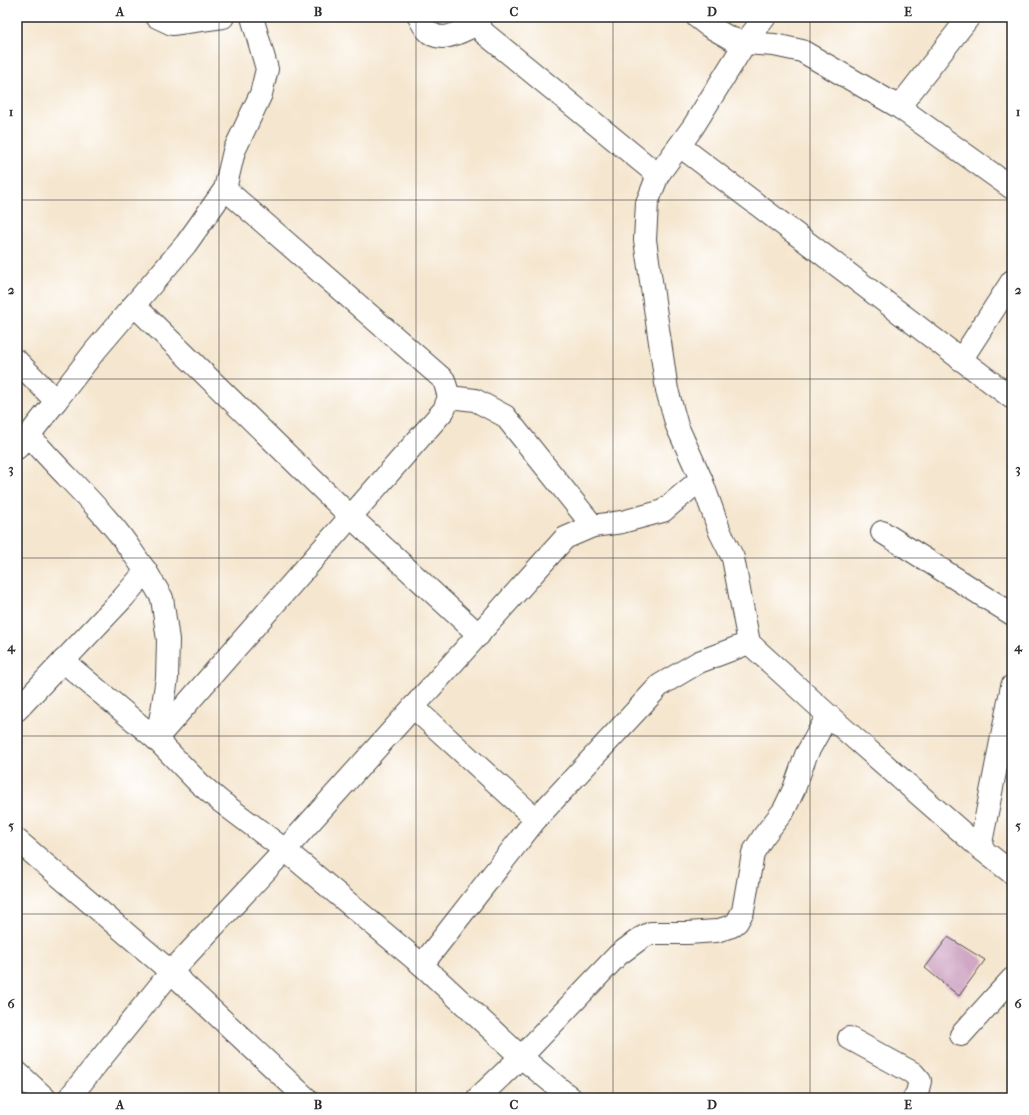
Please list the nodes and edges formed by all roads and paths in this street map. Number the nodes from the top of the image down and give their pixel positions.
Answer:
1 (157, 17) edge
2 (223, 17) edge
3 (252, 17) edge
4 (418, 17) edge
5 (697, 17) edge
6 (765, 17) edge
7 (969, 17) edge
8 (478, 20) edge
9 (745, 43) junction
10 (899, 107) junction
11 (680, 146) junction
12 (658, 175) junction
13 (1012, 188) edge
14 (225, 189) junction
15 (1012, 281) edge
16 (134, 305) junction
17 (961, 360) junction
18 (17, 361) edge
19 (449, 397) junction
20 (1012, 398) edge
21 (56, 401) junction
22 (23, 441) edge
23 (701, 479) junction
24 (351, 517) junction
25 (593, 526) junction
26 (882, 532) dead end
27 (146, 571) junction
28 (1012, 614) edge
29 (479, 635) junction
30 (748, 643) junction
31 (63, 661) junction
32 (1012, 686) edge
33 (413, 707) junction
34 (17, 710) edge
35 (828, 715) junction
36 (156, 739) junction
37 (536, 820) junction
38 (17, 840) edge
39 (980, 848) junction
40 (285, 850) junction
41 (1012, 873) edge
42 (422, 965) junction
43 (171, 972) junction
44 (1012, 979) edge
45 (961, 1035) dead end
46 (849, 1038) dead end
47 (521, 1057) junction
48 (17, 1072) edge
49 (45, 1098) edge
50 (69, 1098) edge
51 (306, 1098) edge
52 (478, 1098) edge
53 (571, 1098) edge
54 (914, 1098) edge

1 - 2 street
3 - 14 street
4 - 8 street
5 - 9 street
6 - 9 street
7 - 10 street
8 - 12 street
9 - 10 street
9 - 11 street
10 - 13 street
11 - 12 street
11 - 17 street
12 - 23 street
14 - 16 street
14 - 19 street
15 - 17 street
16 - 21 street
16 - 24 street
17 - 20 street
18 - 21 street
19 - 24 street
19 - 25 street
21 - 22 street
22 - 27 street
23 - 25 street
23 - 30 street
24 - 29 street
24 - 36 street
25 - 29 street
26 - 28 street
27 - 31 street
27 - 36 street
29 - 33 street
30 - 35 street
30 - 37 street
31 - 34 street
31 - 36 street
32 - 39 street
33 - 37 street
33 - 40 street
35 - 39 street
35 - 47 street
36 - 40 street
37 - 42 street
38 - 43 street
39 - 41 street
40 - 42 street
40 - 43 street
42 - 47 street
43 - 50 street
43 - 51 street
44 - 45 street
46 - 54 street
47 - 52 street
47 - 53 street
48 - 49 street

